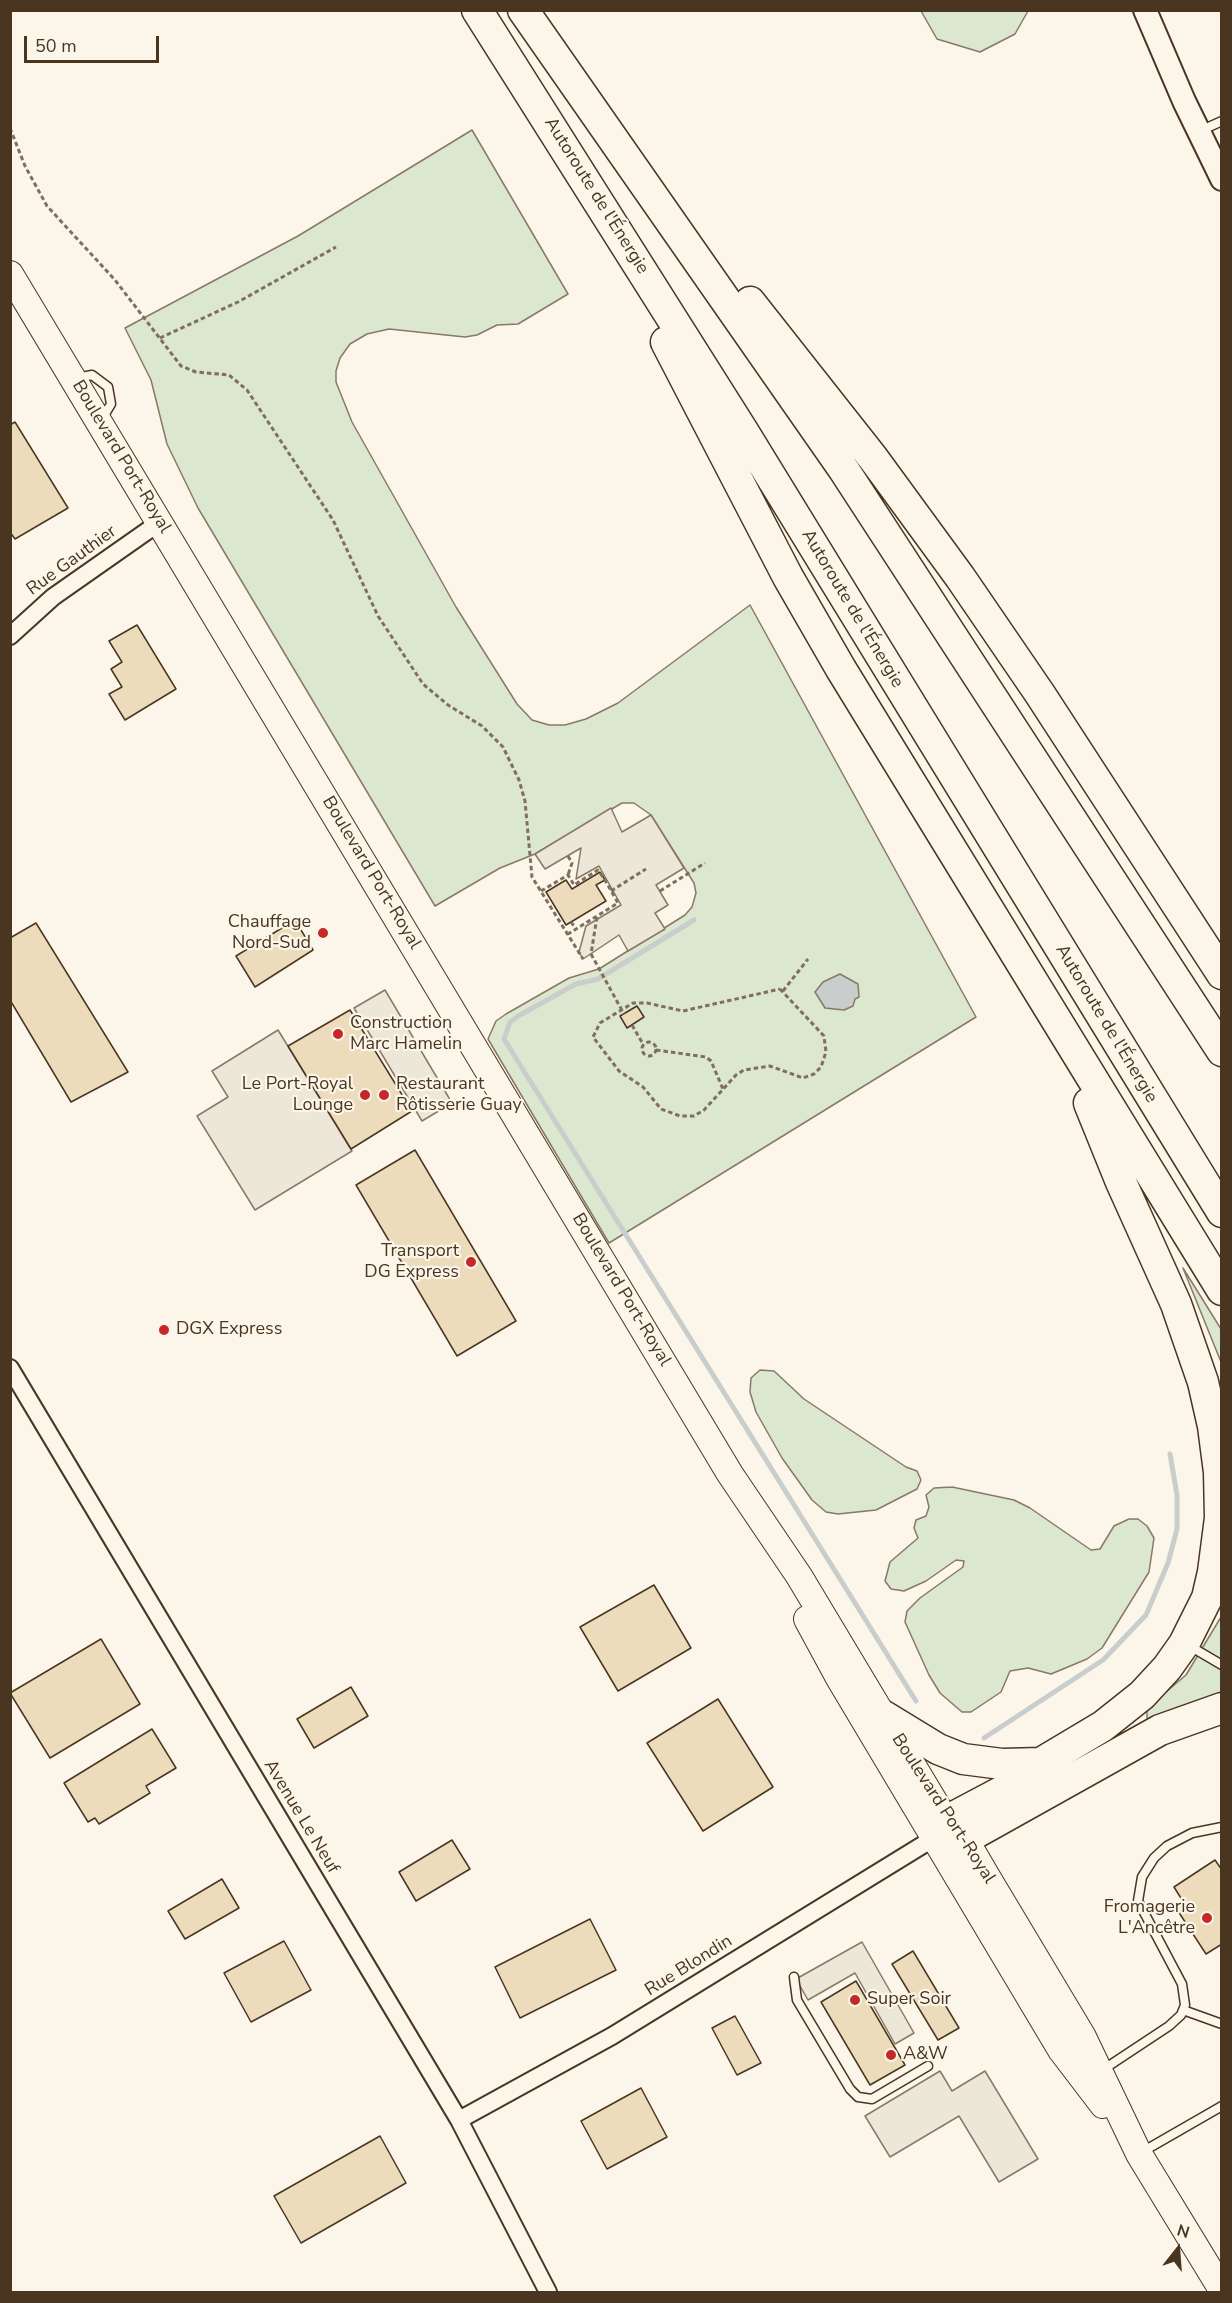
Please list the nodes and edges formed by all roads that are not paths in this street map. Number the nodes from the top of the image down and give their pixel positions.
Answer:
1 (477, 10) edge
2 (523, 10) edge
3 (1145, 10) edge
4 (556, 58) junction
5 (1221, 121) edge
6 (1198, 132) junction
7 (561, 140) junction
8 (1221, 179) edge
9 (10, 273) edge
10 (160, 522) junction
11 (10, 636) edge
12 (1221, 974) edge
13 (1058, 1025) junction
14 (1221, 1051) edge
15 (1221, 1212) edge
16 (1221, 1290) edge
17 (10, 1368) edge
18 (730, 1474) junction
19 (1184, 1644) junction
20 (1221, 1665) edge
21 (1221, 1708) edge
22 (884, 1716) junction
23 (1041, 1763) junction
24 (1221, 1827) edge
25 (948, 1833) junction
26 (794, 1977) dead end
27 (1184, 2010) junction
28 (1221, 2024) edge
29 (928, 2066) dead end
30 (1091, 2076) junction
31 (1221, 2106) edge
32 (459, 2120) junction
33 (1139, 2154) junction
34 (1221, 2290) edge
35 (548, 2292) edge

1 - 7 highway, Autoroute de l'Énergie
2 - 4 highway
3 - 6 street
4 - 12 highway
4 - 14 highway
5 - 6 lane
6 - 8 street
7 - 13 highway
7 - 15 highway, Autoroute de l'Énergie
9 - 10 main road, Boulevard Port-Royal
10 - 11 street, Rue Gauthier
10 - 18 main road, Boulevard Port-Royal
13 - 16 highway
13 - 19 highway
17 - 32 street, Avenue Le Neuf
18 - 22 main road, Boulevard Port-Royal
18 - 25 main road, Boulevard Port-Royal
19 - 20 lane
19 - 23 highway
21 - 25 highway
22 - 23 highway
22 - 25 main road, Boulevard Port-Royal
23 - 25 highway
24 - 27 lane
25 - 30 main road, Boulevard Port-Royal
25 - 32 street, Rue Blondin
26 - 29 lane
27 - 28 lane
27 - 30 lane
30 - 33 main road, Boulevard Port-Royal
31 - 33 lane
32 - 35 street, Avenue Le Neuf
33 - 34 main road, Boulevard Port-Royal

